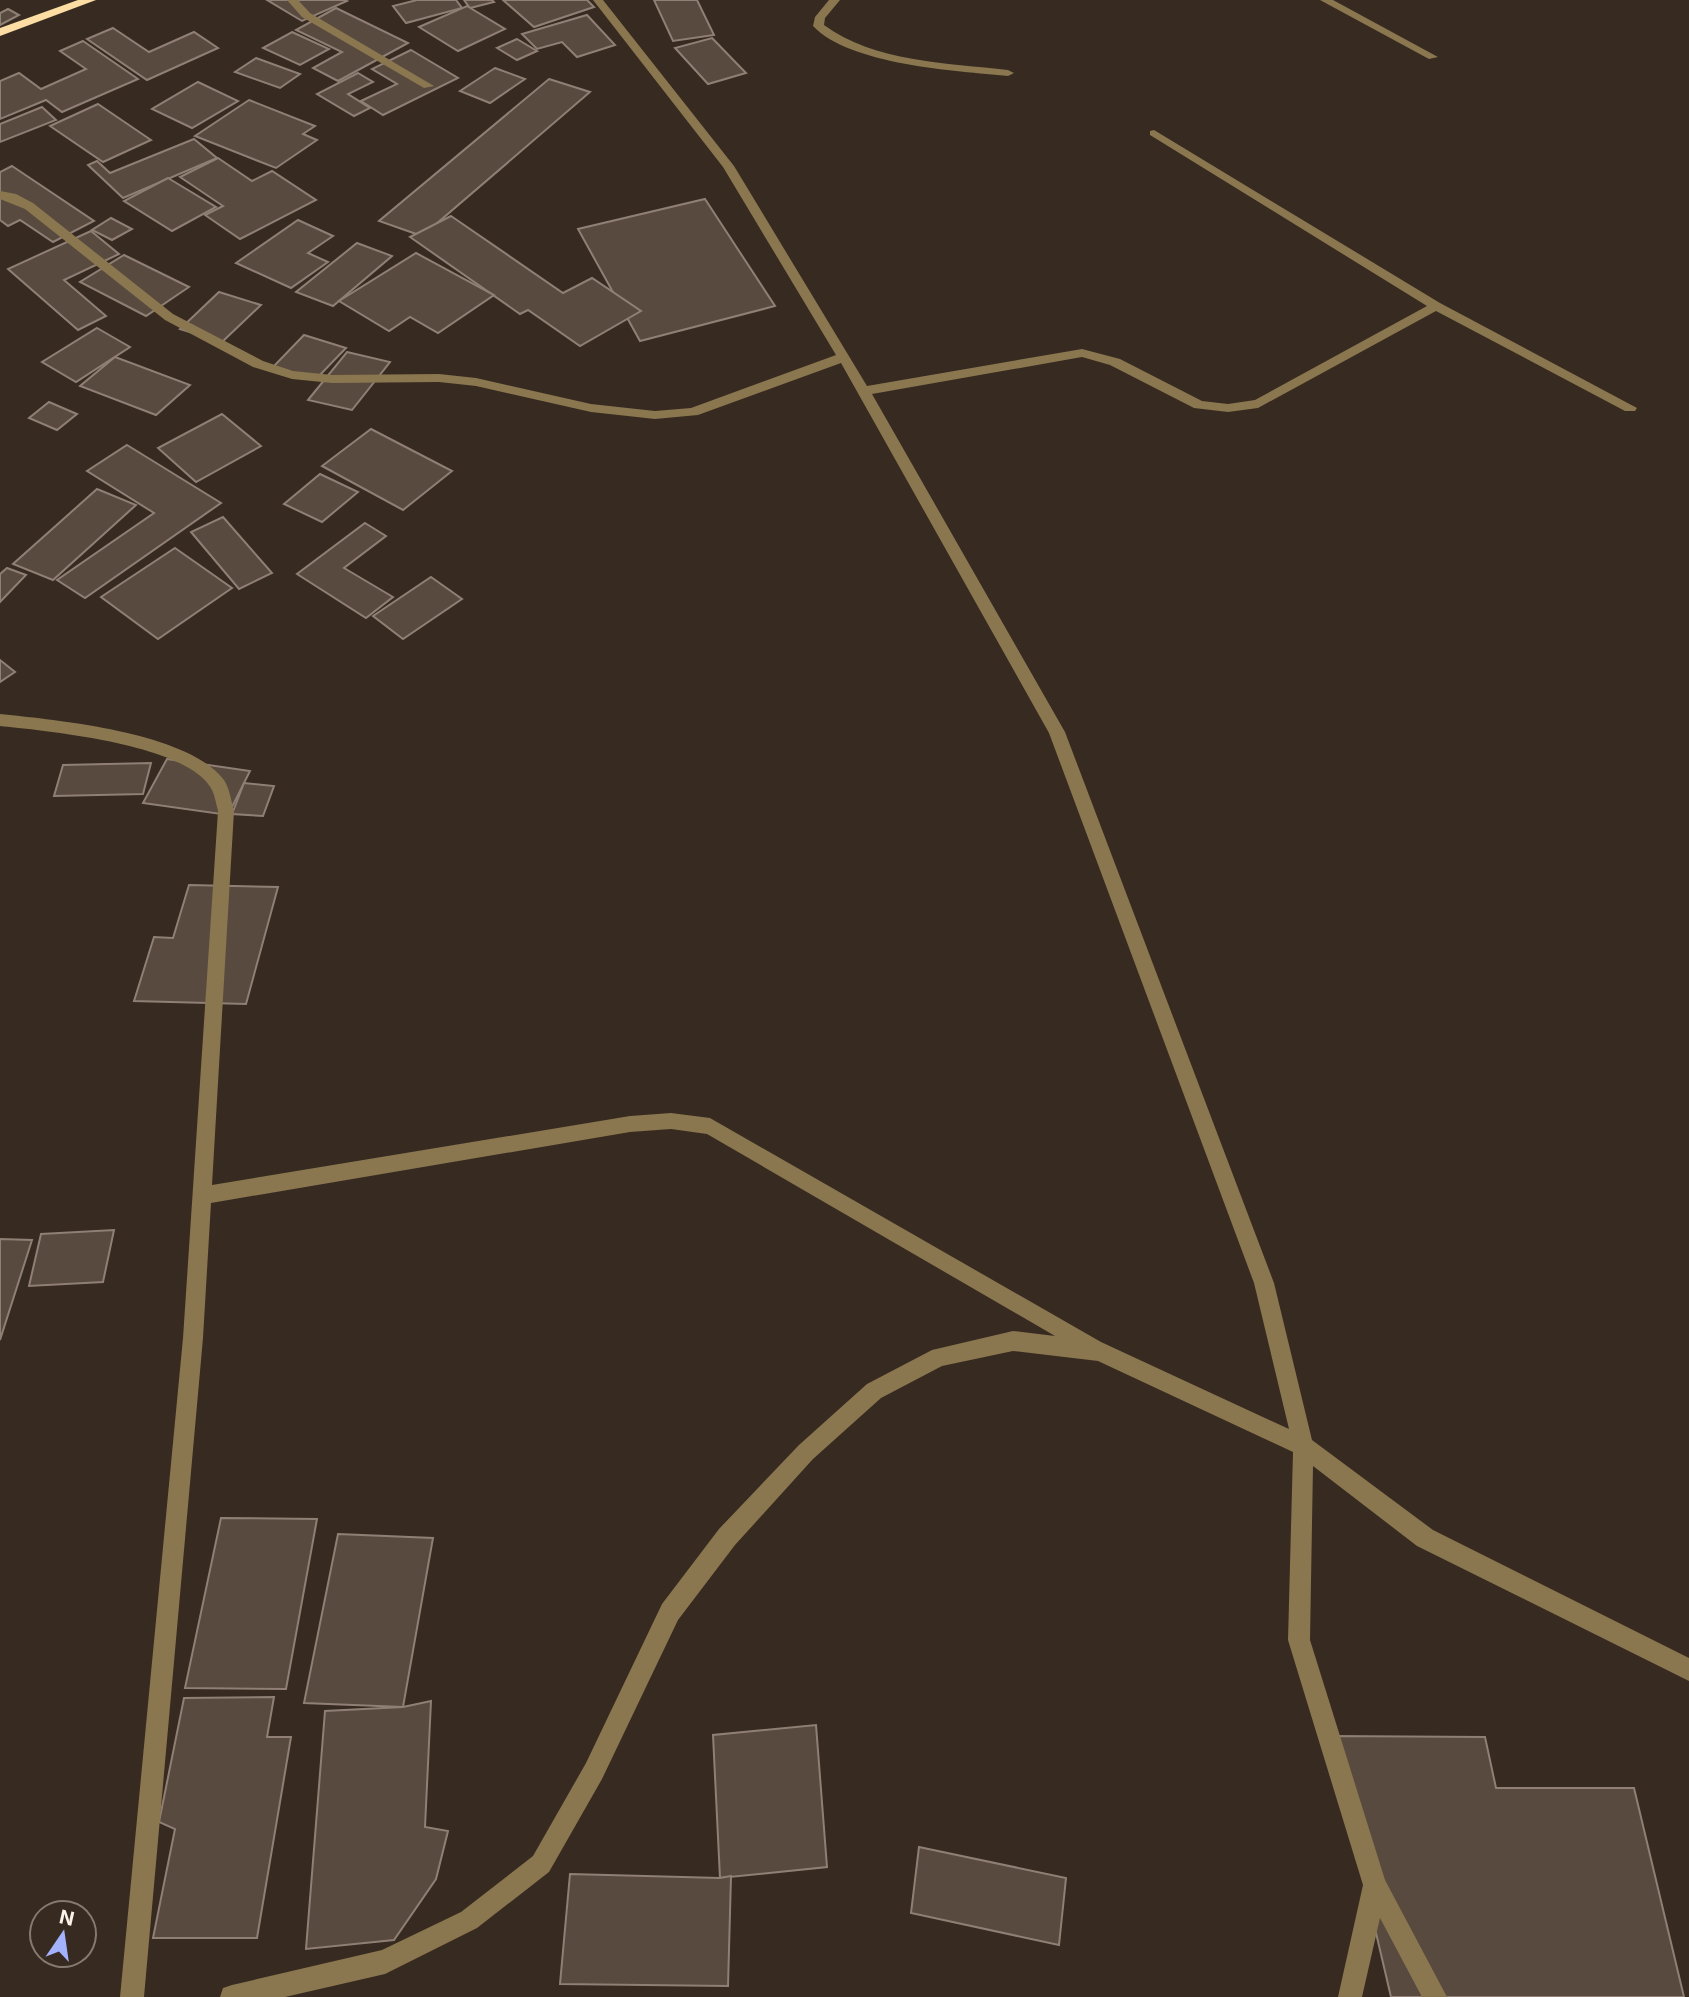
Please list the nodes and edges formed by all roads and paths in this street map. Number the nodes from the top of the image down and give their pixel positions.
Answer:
1 (90, 0) edge
2 (292, 0) edge
3 (598, 0) edge
4 (835, 0) edge
5 (1325, 0) edge
6 (0, 32) edge
7 (1433, 57) dead end
8 (1008, 73) dead end
9 (428, 86) dead end
10 (1154, 133) dead end
11 (0, 195) edge
12 (1436, 306) junction
13 (844, 357) junction
14 (863, 391) junction
15 (1630, 408) dead end
16 (0, 720) edge
17 (204, 1195) junction
18 (1099, 1351) junction
19 (1303, 1446) junction
20 (1689, 1670) edge
21 (1375, 1885) junction
22 (132, 1997) edge
23 (232, 1997) edge
24 (1350, 1997) edge
25 (1435, 1997) edge

1 - 6 highway
2 - 9 street
3 - 13 street
4 - 8 street
5 - 7 street
10 - 12 street
11 - 13 street
12 - 14 street
12 - 15 street
13 - 14 street
14 - 19 street
16 - 17 street
17 - 18 street
17 - 22 street
18 - 19 street
18 - 23 street
19 - 20 street
19 - 21 street
21 - 24 street
21 - 25 street

